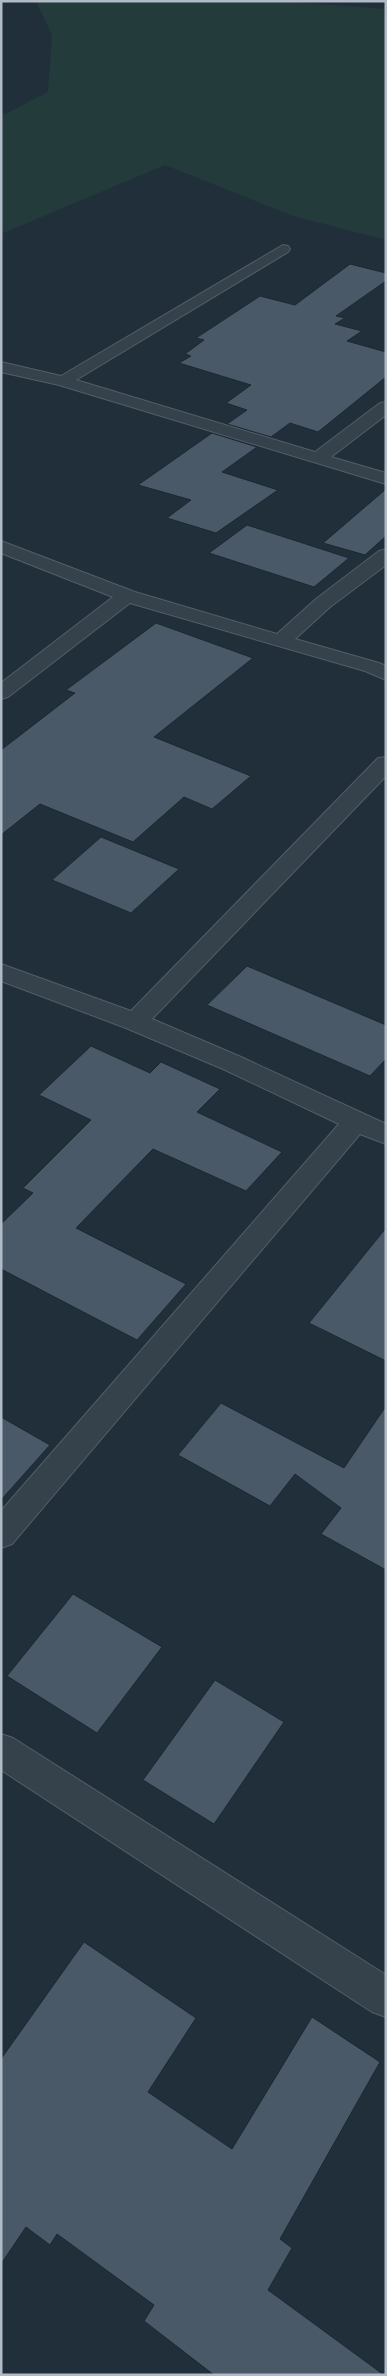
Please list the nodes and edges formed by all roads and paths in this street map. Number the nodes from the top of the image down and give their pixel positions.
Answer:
1 (283, 248) dead end
2 (1, 367) edge
3 (63, 382) junction
4 (386, 407) edge
5 (318, 458) junction
6 (386, 479) edge
7 (1, 547) edge
8 (386, 555) edge
9 (127, 596) junction
10 (282, 640) junction
11 (386, 674) edge
12 (1, 693) edge
13 (386, 763) edge
14 (1, 972) edge
15 (135, 1022) junction
16 (356, 1121) junction
17 (386, 1135) edge
18 (1, 1534) edge
19 (1, 1750) edge
20 (386, 1998) edge

1 - 3 street
2 - 3 street
3 - 5 street
4 - 5 street
5 - 6 street
7 - 9 street
8 - 10 street
9 - 10 street
9 - 12 street
10 - 11 street
13 - 15 street
14 - 15 street
15 - 16 street
16 - 17 street
16 - 18 street
19 - 20 street

